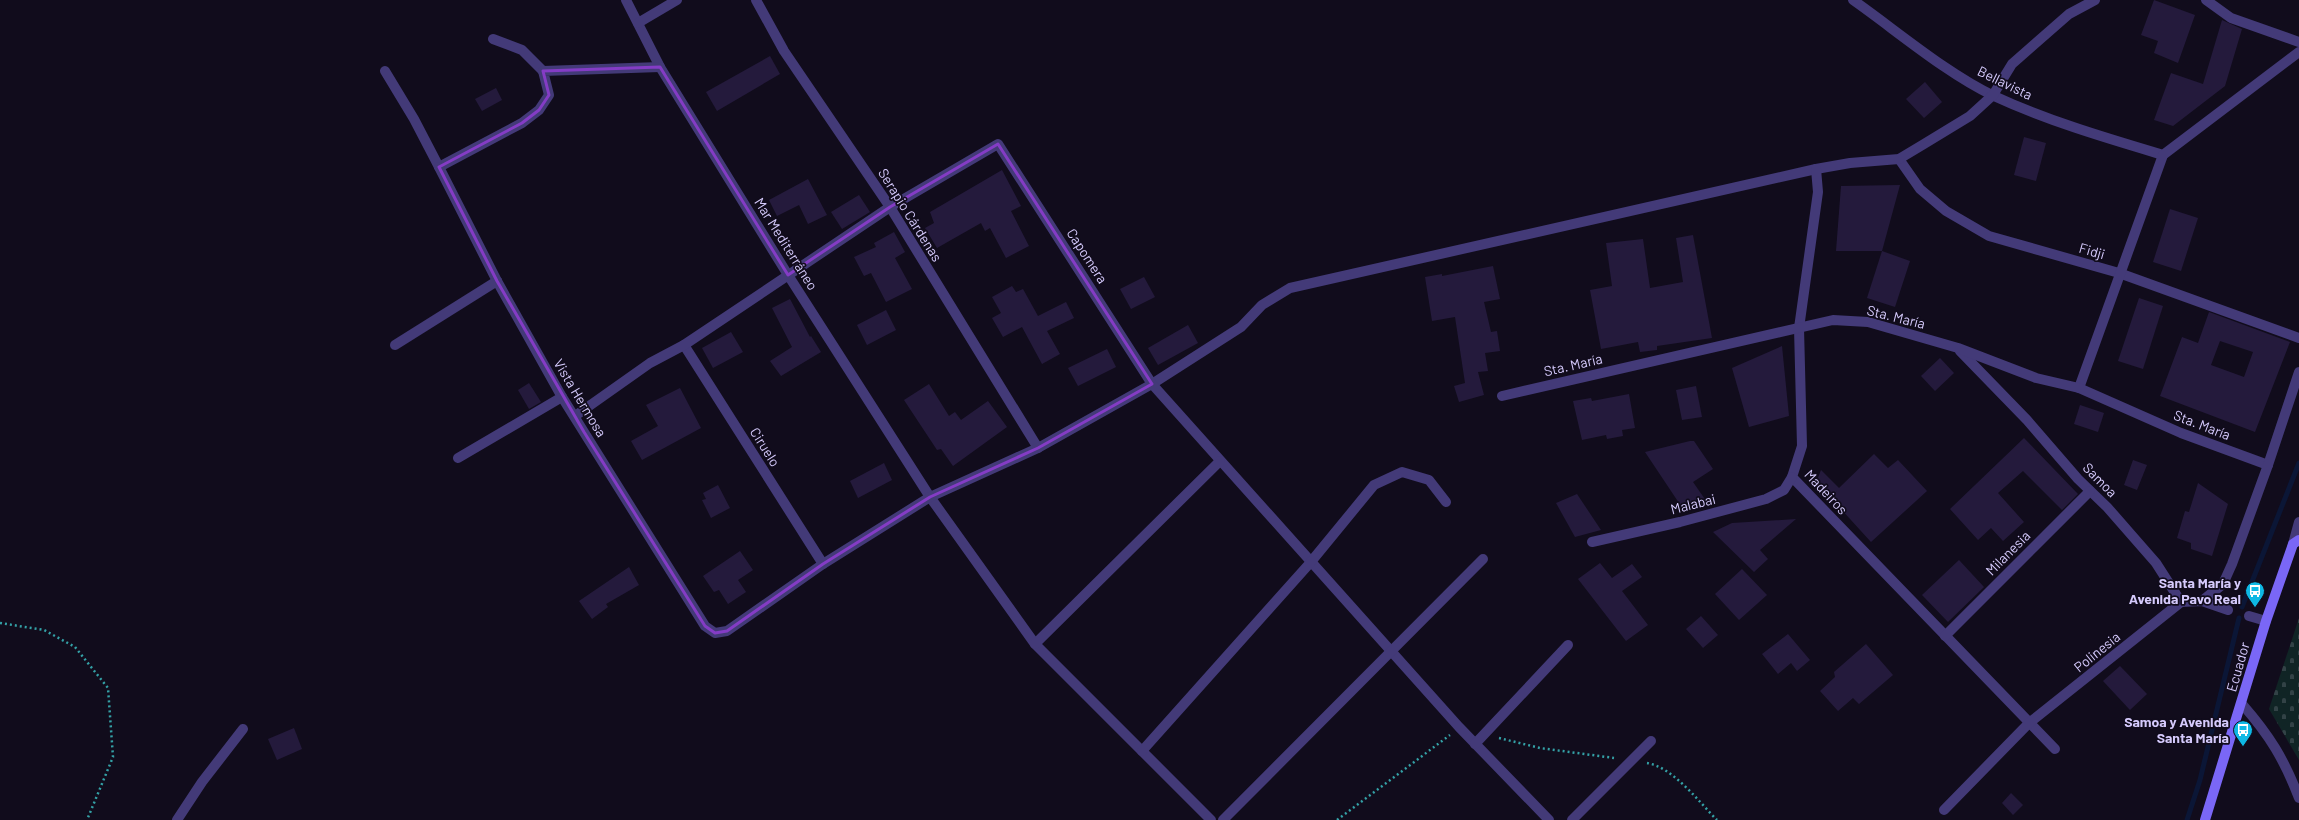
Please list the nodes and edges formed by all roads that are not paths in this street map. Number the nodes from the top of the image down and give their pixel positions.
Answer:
1 (626, 0) edge
2 (677, 0) edge
3 (756, 0) edge
4 (1854, 0) edge
5 (2095, 0) edge
6 (2206, 0) edge
7 (638, 23) junction
8 (492, 39) dead end
9 (2299, 42) edge
10 (2299, 52) edge
11 (660, 67) junction
12 (543, 70) junction
13 (384, 71) dead end
14 (1993, 95) junction
15 (2163, 155) junction
16 (1899, 159) junction
17 (439, 167) junction
18 (1816, 169) junction
19 (890, 208) junction
20 (2119, 273) junction
21 (788, 275) junction
22 (496, 281) junction
23 (1799, 328) junction
24 (2299, 338) edge
25 (395, 345) dead end
26 (684, 345) junction
27 (1958, 348) junction
28 (2299, 372) edge
29 (1152, 384) junction
30 (2079, 388) junction
31 (1502, 396) dead end
32 (562, 397) junction
33 (575, 416) junction
34 (1038, 448) junction
35 (458, 458) dead end
36 (1220, 461) junction
37 (2268, 465) junction
38 (1792, 477) junction
39 (2090, 491) junction
40 (930, 497) junction
41 (1446, 502) dead end
42 (2299, 522) edge
43 (1592, 542) dead end
44 (2296, 542) edge
45 (1483, 559) dead end
46 (1310, 563) junction
47 (823, 564) junction
48 (2202, 601) junction
49 (2181, 602) junction
50 (2228, 610) dead end
51 (2249, 616) dead end
52 (2266, 621) junction
53 (1945, 636) junction
54 (1035, 644) junction
55 (1568, 645) dead end
56 (1391, 653) junction
57 (2242, 704) junction
58 (2029, 723) junction
59 (243, 729) dead end
60 (1651, 741) dead end
61 (1475, 744) junction
62 (2055, 750) dead end
63 (1142, 751) junction
64 (2299, 798) edge
65 (1944, 810) dead end
66 (177, 820) edge
67 (1211, 820) edge
68 (1223, 820) edge
69 (1549, 820) edge
70 (1572, 820) edge
71 (2205, 820) edge

1 - 7 street, Mar Mediterráneo
2 - 7 street
3 - 19 street, Serapio Cárdenas
4 - 14 street, Bellavista
5 - 14 street
6 - 9 street
7 - 11 street, Mar Mediterráneo
8 - 12 street
10 - 15 street
11 - 12 street
11 - 21 street, Mar Mediterráneo
12 - 17 street
13 - 17 street, Vista Hermosa
14 - 15 street, Bellavista
14 - 16 street
15 - 20 street
16 - 18 street
16 - 20 street, Fidji
17 - 22 street, Vista Hermosa
18 - 23 street, Madeiros
18 - 29 street
19 - 21 street
19 - 29 street, Capomera
19 - 34 street, Serapio Cárdenas
20 - 24 street, Fidji
20 - 30 street
21 - 26 street
21 - 40 street, Mar Mediterráneo
22 - 25 street
22 - 32 street, Vista Hermosa
23 - 27 street, Sta. María
23 - 31 street, Sta. María
23 - 38 street, Madeiros
26 - 33 street
26 - 47 street, Ciruelo
27 - 30 street, Sta. María
27 - 39 street, Samoa
28 - 37 street
29 - 34 street
29 - 36 street, Capomera
30 - 37 street, Sta. María
32 - 33 street, Vista Hermosa
32 - 35 street
33 - 47 street, Vista Hermosa
34 - 40 street
36 - 46 street, Capomera
36 - 54 street
37 - 48 street
38 - 43 street, Malabai
38 - 53 street, Madeiros
39 - 49 street, Samoa
39 - 53 street, Milanesia
40 - 47 street
40 - 54 street, Mar Mediterráneo
41 - 46 street
42 - 44 street, Ecuador
44 - 52 street, Ecuador
45 - 56 street
46 - 56 street, Capomera
46 - 63 street
48 - 49 street
48 - 50 street
49 - 58 street, Polinesia
51 - 52 street
52 - 57 street, Ecuador
53 - 58 street, Madeiros
54 - 63 street, Mar Mediterráneo
55 - 61 street
56 - 61 street, Capomera
56 - 68 street
57 - 64 street
57 - 71 street, Ecuador
58 - 62 street, Madeiros
58 - 65 street, Polinesia
59 - 66 street
60 - 70 street
61 - 69 street, Capomera
63 - 67 street, Mar Mediterráneo

